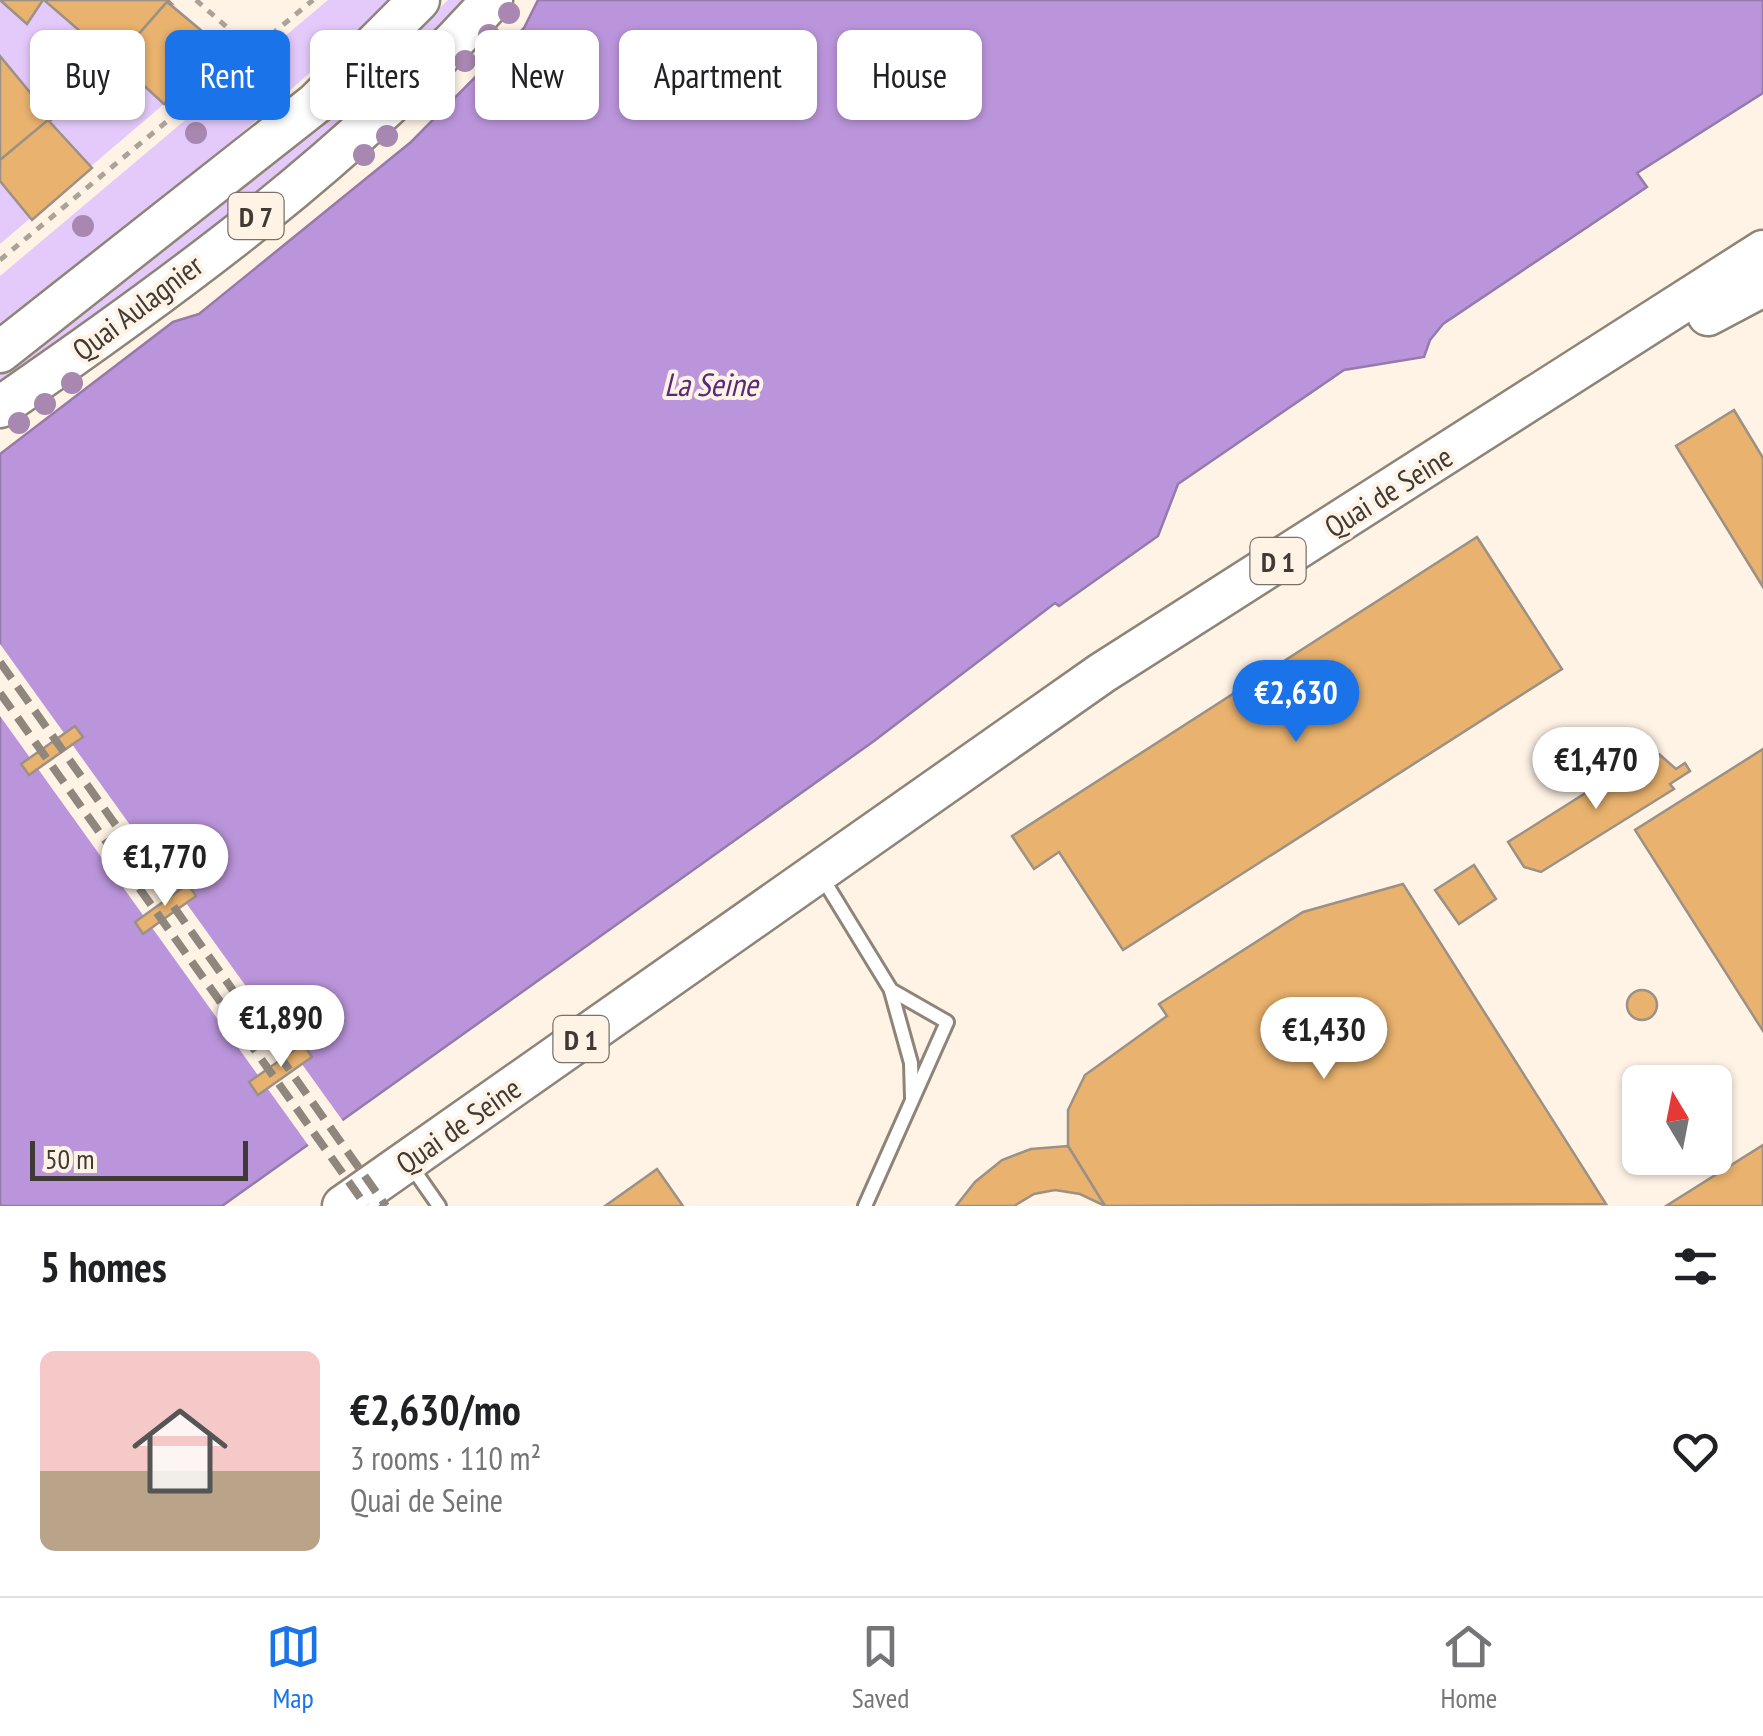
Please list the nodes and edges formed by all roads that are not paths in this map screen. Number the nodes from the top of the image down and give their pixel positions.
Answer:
1 (419, 0) edge
2 (492, 0) edge
3 (1759, 272) edge
4 (0, 352) edge
5 (0, 408) edge
6 (819, 872) junction
7 (890, 990) junction
8 (912, 1100) junction
9 (408, 1161) junction
10 (343, 1206) edge
11 (439, 1206) edge
12 (865, 1206) edge

1 - 4 main road, Quai Aulagnier / D 7
2 - 5 main road, Quai Aulagnier / D 7
3 - 6 main road, Quai de Seine / D 1
6 - 7 lane
6 - 9 main road, Quai de Seine / D 1
7 - 8 lane
7 - 8 lane
8 - 12 lane
9 - 10 main road, Quai de Seine / D 1
9 - 11 lane

